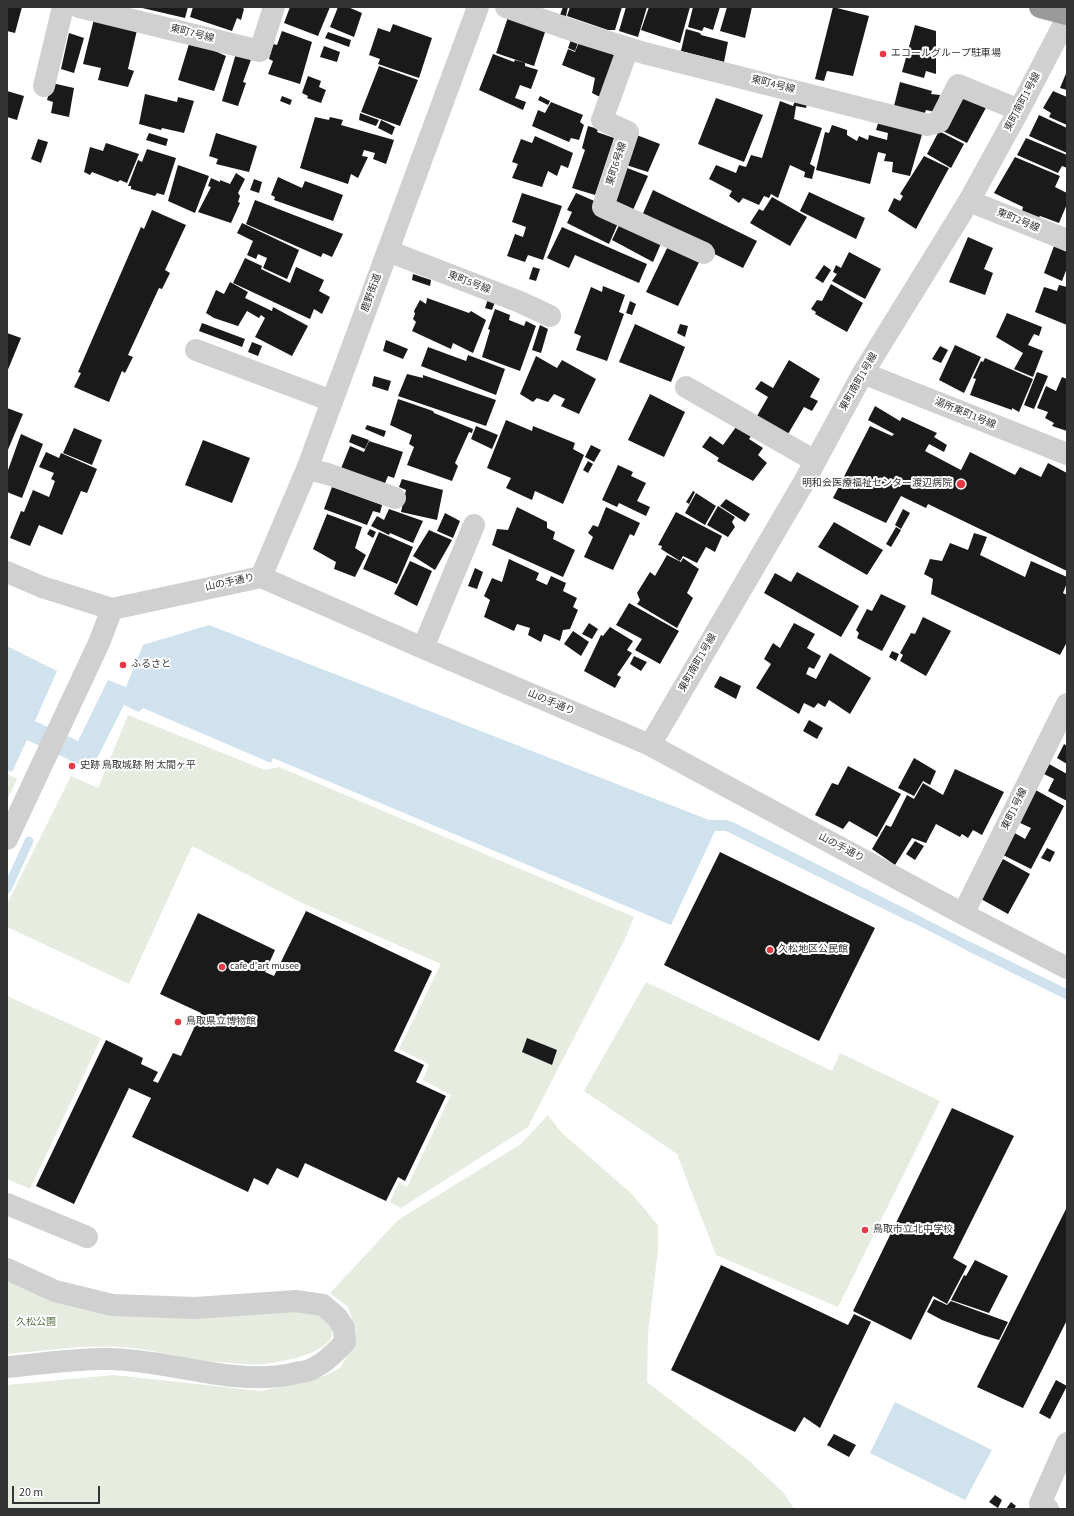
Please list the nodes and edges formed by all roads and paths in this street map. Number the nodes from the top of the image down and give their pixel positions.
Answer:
1 (63, 7) edge
2 (79, 7) edge
3 (274, 7) edge
4 (478, 7) edge
5 (506, 7) edge
6 (1040, 7) edge
7 (1067, 14) edge
8 (1067, 18) edge
9 (628, 48) junction
10 (44, 86) dead end
11 (1020, 110) junction
12 (969, 201) junction
13 (1067, 240) edge
14 (388, 251) junction
15 (704, 253) dead end
16 (550, 316) dead end
17 (196, 350) dead end
18 (863, 373) junction
19 (686, 387) dead end
20 (332, 401) junction
21 (1067, 454) edge
22 (815, 461) junction
23 (307, 469) junction
24 (395, 498) dead end
25 (474, 525) dead end
26 (7, 572) edge
27 (261, 577) junction
28 (112, 609) junction
29 (423, 648) junction
30 (1067, 704) edge
31 (650, 745) junction
32 (7, 839) edge
33 (963, 914) junction
34 (1067, 968) edge
35 (7, 1204) edge
36 (87, 1237) dead end
37 (7, 1269) edge
38 (7, 1368) edge
39 (1067, 1443) edge
40 (1048, 1509) edge

1 - 10 street
2 - 3 street, 東町7号線
4 - 14 street, 鹿野街道
5 - 9 street, 東町4号線
6 - 7 highway
8 - 11 street, 東町南町1号線
9 - 11 street, 東町4号線
9 - 15 street, 東町6号線
11 - 12 street, 東町南町1号線
12 - 13 street, 東町2号線
12 - 18 street, 東町南町1号線
14 - 16 street, 東町5号線
14 - 20 street, 鹿野街道
17 - 20 street
18 - 21 street, 湯所東町1号線
18 - 22 street, 東町南町1号線
19 - 22 street
20 - 23 street, 鹿野街道
22 - 31 street, 東町南町1号線
23 - 24 street
23 - 27 street, 鹿野街道
25 - 29 street
26 - 28 street, 山の手通り
27 - 28 street, 山の手通り
27 - 29 street, 山の手通り
28 - 32 street
29 - 31 street, 山の手通り
30 - 33 street, 東町1号線
31 - 33 street, 山の手通り
33 - 34 street, 山の手通り
35 - 36 street
37 - 38 street
39 - 40 street

